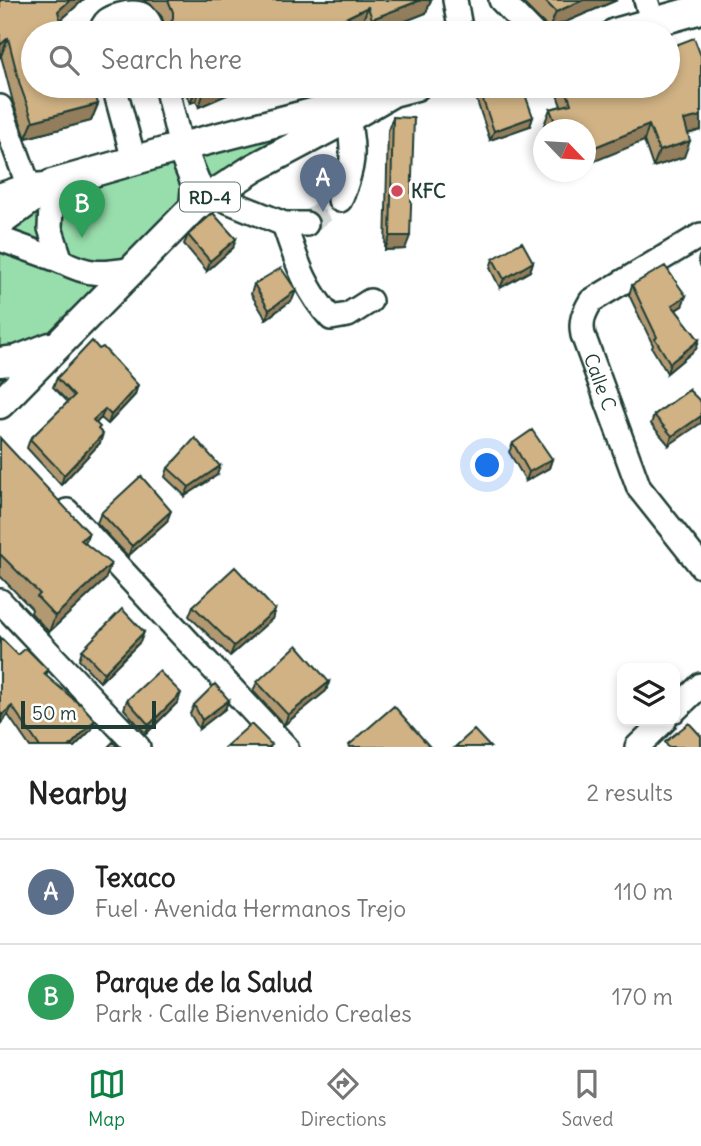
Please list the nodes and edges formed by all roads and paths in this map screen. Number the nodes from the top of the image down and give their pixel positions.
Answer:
1 (456, 0) edge
2 (501, 0) edge
3 (701, 9) edge
4 (649, 12) edge
5 (106, 21) edge
6 (148, 21) edge
7 (459, 21) edge
8 (521, 21) edge
9 (117, 98) edge
10 (169, 98) edge
11 (369, 98) edge
12 (387, 98) edge
13 (0, 107) edge
14 (348, 118) junction
15 (181, 147) junction
16 (134, 160) junction
17 (37, 190) junction
18 (0, 195) edge
19 (340, 200) tunnel mouth
20 (204, 201) junction
21 (0, 222) edge
22 (701, 235) edge
23 (0, 239) edge
24 (61, 261) junction
25 (134, 269) junction
26 (370, 301) dead end
27 (59, 344) junction
28 (0, 362) edge
29 (0, 404) edge
30 (55, 499) edge
31 (701, 566) edge
32 (0, 601) edge
33 (701, 685) edge
34 (680, 705) edge
35 (659, 726) edge
36 (138, 747) edge
37 (286, 747) edge
38 (637, 747) edge

1 - 7 street
2 - 8 street
3 - 4 main road
5 - 6 street
9 - 16 street
10 - 15 street
11 - 15 main road, RD-4
12 - 14 main road, RD-4
13 - 17 street
14 - 19 street
14 - 20 main road, RD-4
15 - 16 main road, RD-4
15 - 20 main road
16 - 17 main road, RD-4
17 - 18 street
17 - 21 main road, RD-4
17 - 24 street
20 - 25 main road, RD-4
20 - 26 street
22 - 31 street, Calle C
23 - 24 street
24 - 25 street
25 - 27 main road, RD-4
27 - 28 main road, RD-4
27 - 29 main road
30 - 37 street
32 - 36 street
33 - 34 street
35 - 38 street

